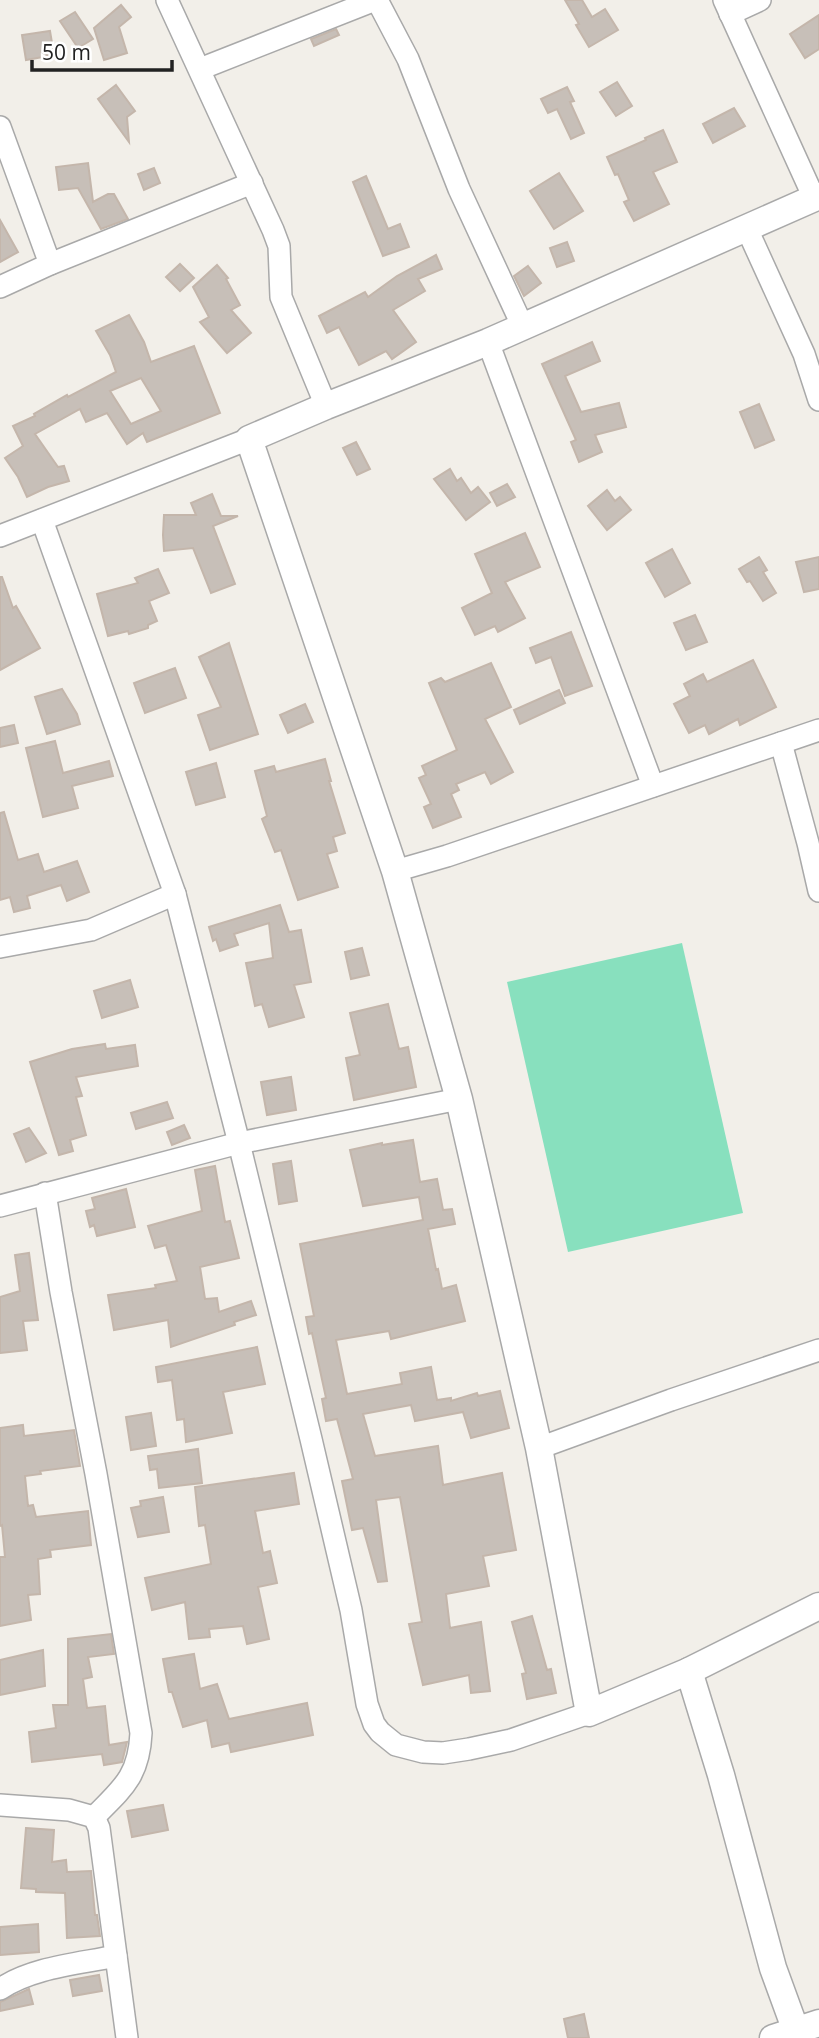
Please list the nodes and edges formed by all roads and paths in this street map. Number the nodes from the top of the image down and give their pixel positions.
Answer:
1 (167, 0) edge
2 (376, 0) edge
3 (760, 0) edge
4 (727, 7) edge
5 (200, 69) junction
6 (0, 127) edge
7 (252, 183) junction
8 (816, 197) edge
9 (747, 229) junction
10 (50, 264) junction
11 (0, 287) edge
12 (522, 325) junction
13 (488, 342) junction
14 (819, 400) edge
15 (326, 406) junction
16 (249, 439) junction
17 (42, 520) junction
18 (0, 536) edge
19 (819, 730) edge
20 (781, 743) junction
21 (653, 786) junction
22 (395, 871) junction
23 (819, 891) edge
24 (175, 894) junction
25 (0, 947) edge
26 (459, 1099) junction
27 (239, 1143) junction
28 (45, 1194) junction
29 (0, 1206) edge
30 (819, 1350) edge
31 (539, 1448) junction
32 (819, 1606) edge
33 (689, 1671) junction
34 (589, 1713) junction
35 (0, 1805) edge
36 (94, 1817) junction
37 (116, 1956) junction
38 (0, 1989) edge
39 (797, 2033) edge
40 (127, 2038) edge

1 - 5 street
2 - 5 street
2 - 12 street
3 - 4 street
4 - 8 street
5 - 7 street
6 - 10 street
7 - 10 street
7 - 15 street
8 - 9 street
9 - 12 street
9 - 14 street
10 - 11 street
12 - 13 street
13 - 15 street
13 - 21 street
15 - 16 street
16 - 17 street
16 - 22 street
17 - 18 street
17 - 24 street
19 - 20 street
20 - 21 street
20 - 23 street
21 - 22 street
22 - 26 street
24 - 25 street
24 - 27 street
26 - 27 street
26 - 31 street
27 - 28 street
27 - 34 street
28 - 29 street
28 - 36 street
30 - 31 street
31 - 34 street
32 - 33 street
33 - 34 street
33 - 39 street
35 - 36 street
36 - 37 street
37 - 38 street
37 - 40 street

